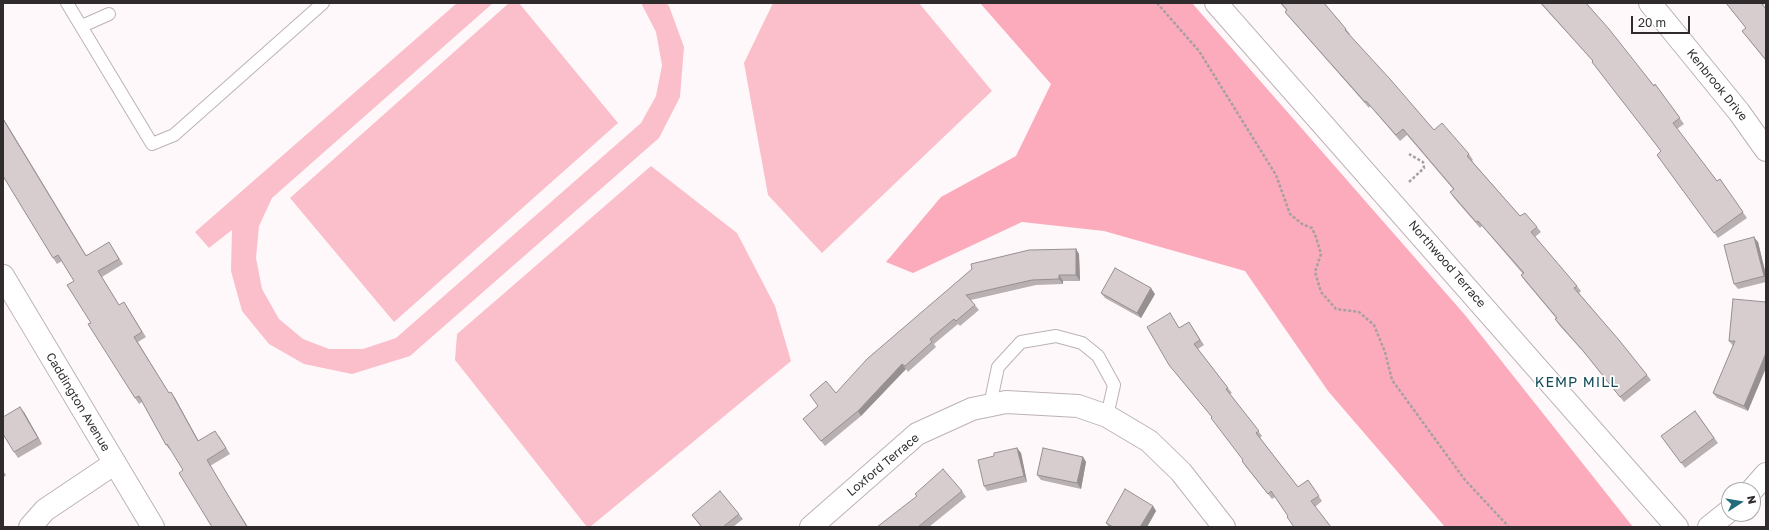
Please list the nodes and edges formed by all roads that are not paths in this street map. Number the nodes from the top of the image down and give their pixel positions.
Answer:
1 (67, 3) edge
2 (323, 3) edge
3 (1216, 3) edge
4 (1650, 3) edge
5 (110, 14) dead end
6 (82, 26) junction
7 (1766, 150) edge
8 (3, 276) edge
9 (990, 405) junction
10 (1107, 416) junction
11 (115, 463) junction
12 (1766, 474) edge
13 (1759, 482) edge
14 (1721, 517) edge
15 (30, 527) edge
16 (153, 527) edge
17 (811, 527) edge
18 (1224, 527) edge
19 (1677, 527) edge
20 (1709, 527) edge

1 - 6 lane
2 - 6 lane
3 - 19 street, Northwood Terrace
4 - 7 street, Kenbrook Drive
5 - 6 lane
8 - 11 street, Caddington Avenue
9 - 10 street, Loxford Terrace
9 - 10 lane
9 - 17 street, Loxford Terrace
10 - 18 street, Loxford Terrace
11 - 15 street
11 - 16 street, Caddington Avenue
12 - 13 street
14 - 20 street

